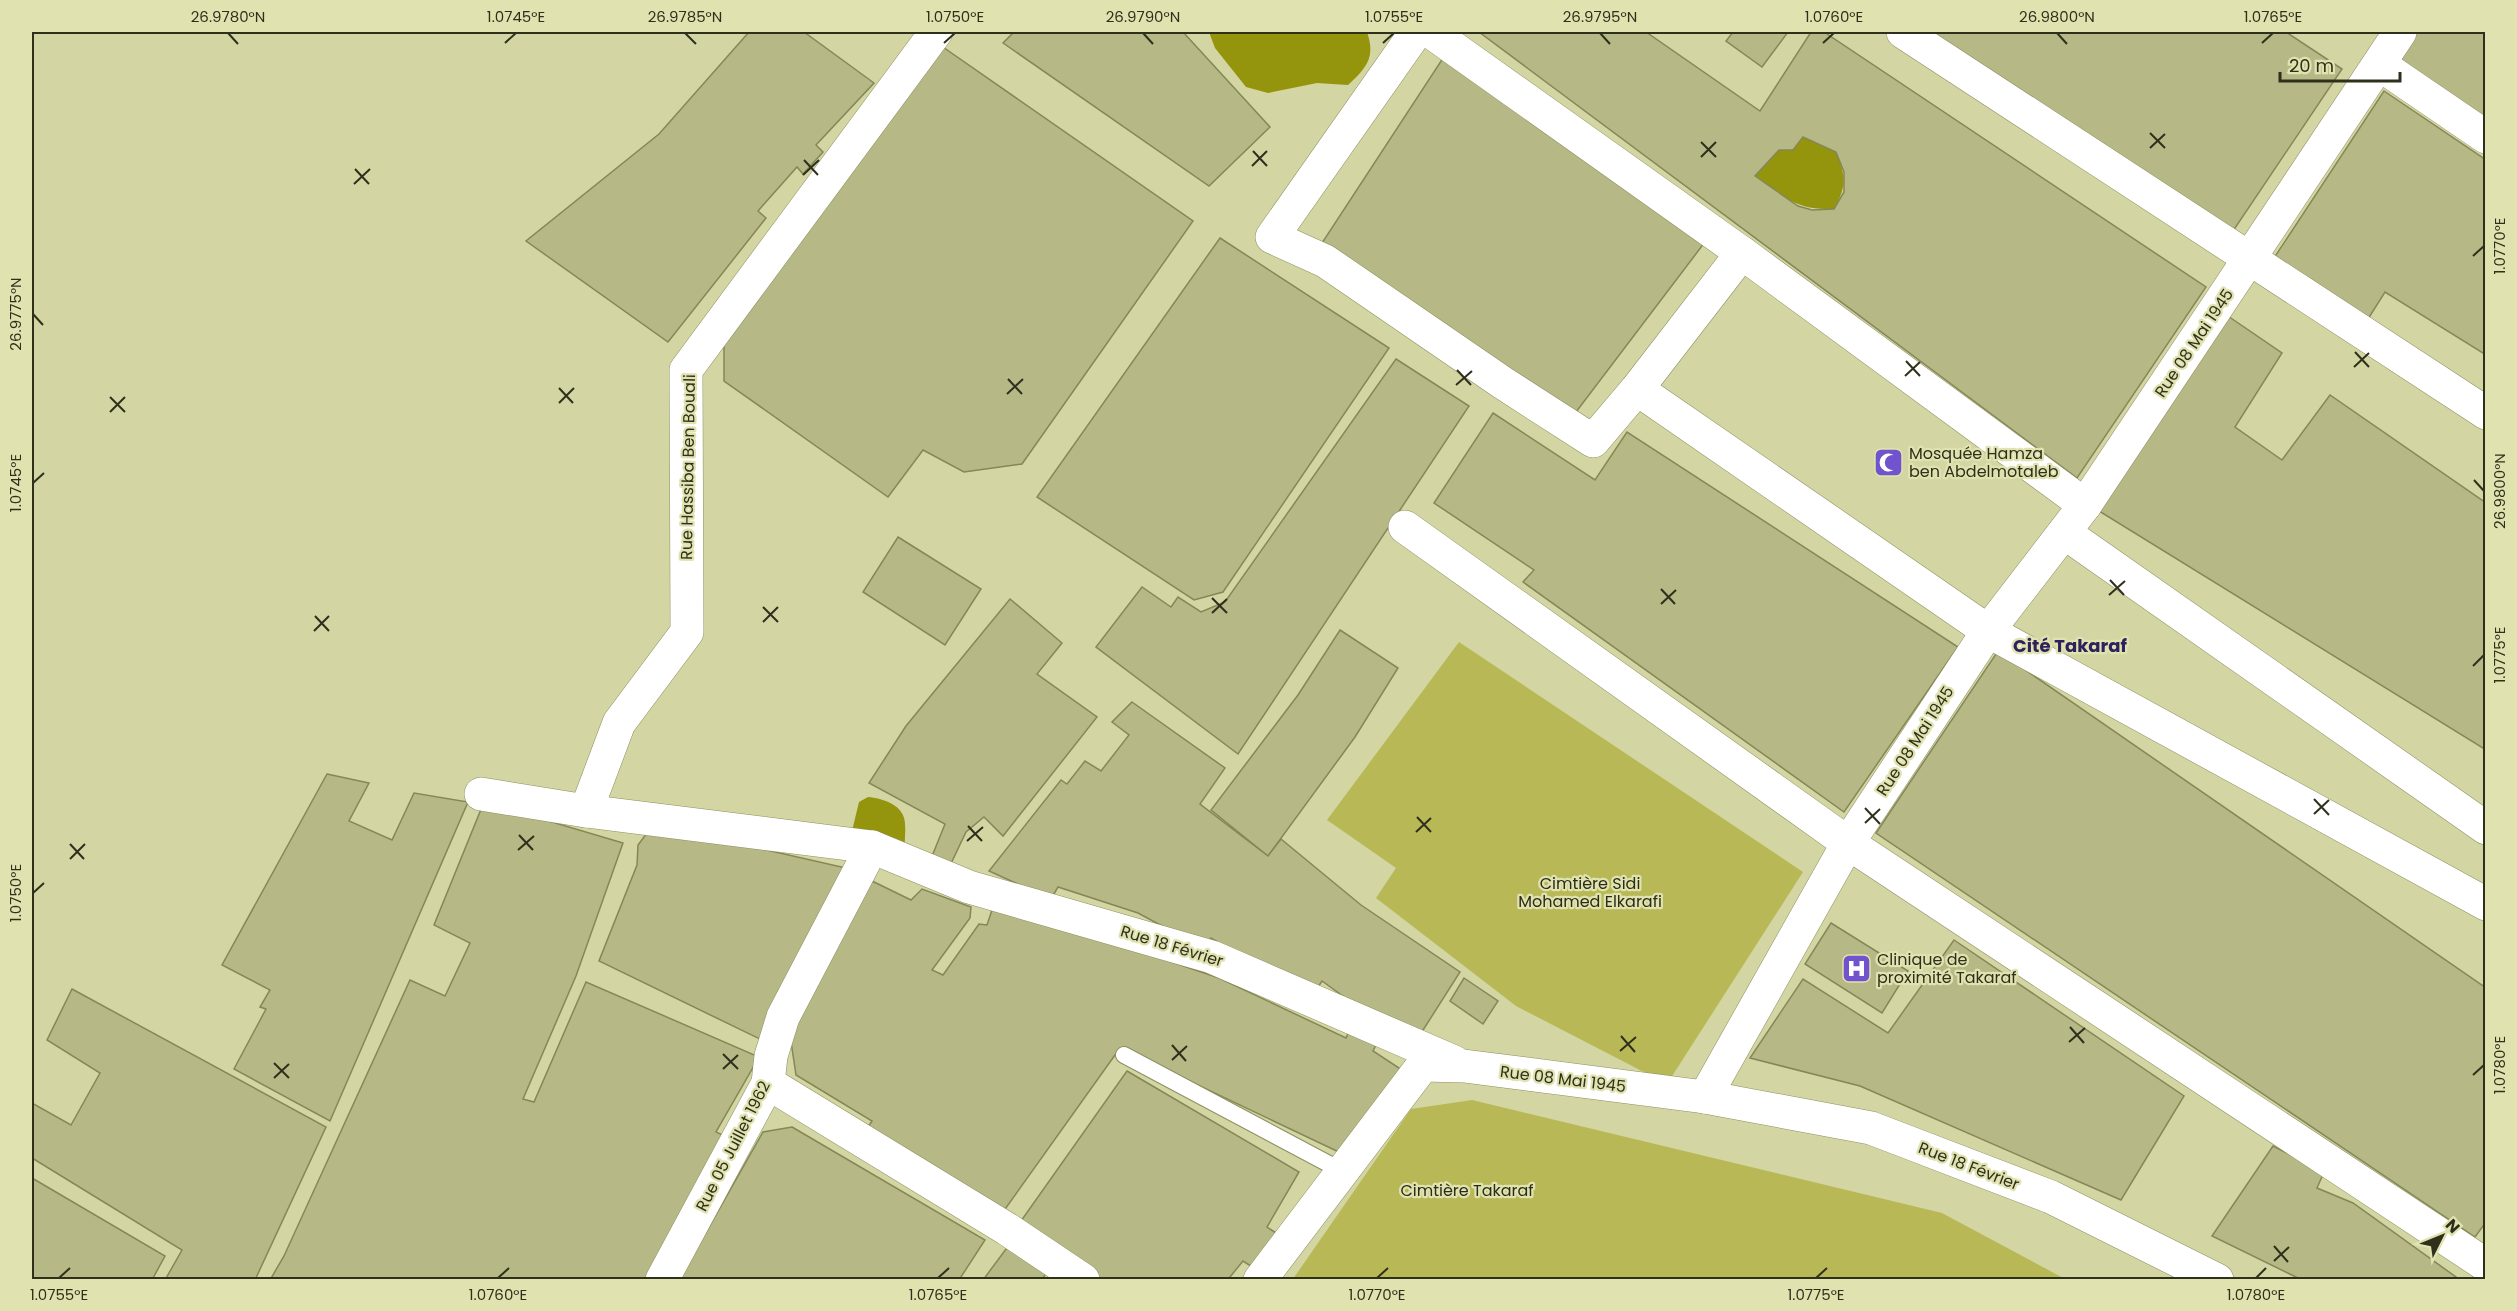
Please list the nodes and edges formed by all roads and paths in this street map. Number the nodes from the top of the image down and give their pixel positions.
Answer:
1 (936, 32) edge
2 (1416, 32) edge
3 (1431, 32) edge
4 (1903, 32) edge
5 (2400, 32) edge
6 (2379, 64) junction
7 (2486, 137) edge
8 (1742, 253) junction
9 (2251, 258) junction
10 (1637, 389) junction
11 (2486, 413) edge
12 (2085, 506) junction
13 (1405, 526) dead end
14 (2065, 533) junction
15 (1988, 632) junction
16 (481, 795) dead end
17 (586, 811) junction
18 (2486, 828) edge
19 (1848, 843) junction
20 (872, 847) junction
21 (2486, 904) edge
22 (1124, 1055) dead end
23 (1464, 1066) junction
24 (768, 1083) junction
25 (1705, 1097) junction
26 (1342, 1171) junction
27 (2478, 1262) edge
28 (662, 1280) edge
29 (1083, 1280) edge
30 (1260, 1280) edge
31 (2217, 1280) edge

1 - 17 street, Rue Hassiba Ben Bouali
2 - 10 street
3 - 8 street
4 - 9 street
5 - 6 street, Rue 08 Mai 1945
6 - 7 street
6 - 9 street, Rue 08 Mai 1945
8 - 10 street
8 - 12 street
9 - 11 street
9 - 12 street, Rue 08 Mai 1945
10 - 15 street
12 - 14 street, Rue 08 Mai 1945
13 - 19 street
14 - 15 street, Rue 08 Mai 1945
14 - 18 street
15 - 19 street, Rue 08 Mai 1945
15 - 21 street
16 - 17 street, Rue 18 Février
17 - 20 street, Rue 18 Février
19 - 25 street, Rue 08 Mai 1945
19 - 27 street
20 - 23 street, Rue 18 Février
20 - 24 street, Rue 05 Juillet 1962
22 - 26 lane
23 - 25 street, Rue 08 Mai 1945
23 - 26 street, Rue 08 Mai 1945
24 - 28 street, Rue 05 Juillet 1962
24 - 29 street
25 - 31 street, Rue 18 Février
26 - 30 street, Rue 08 Mai 1945

